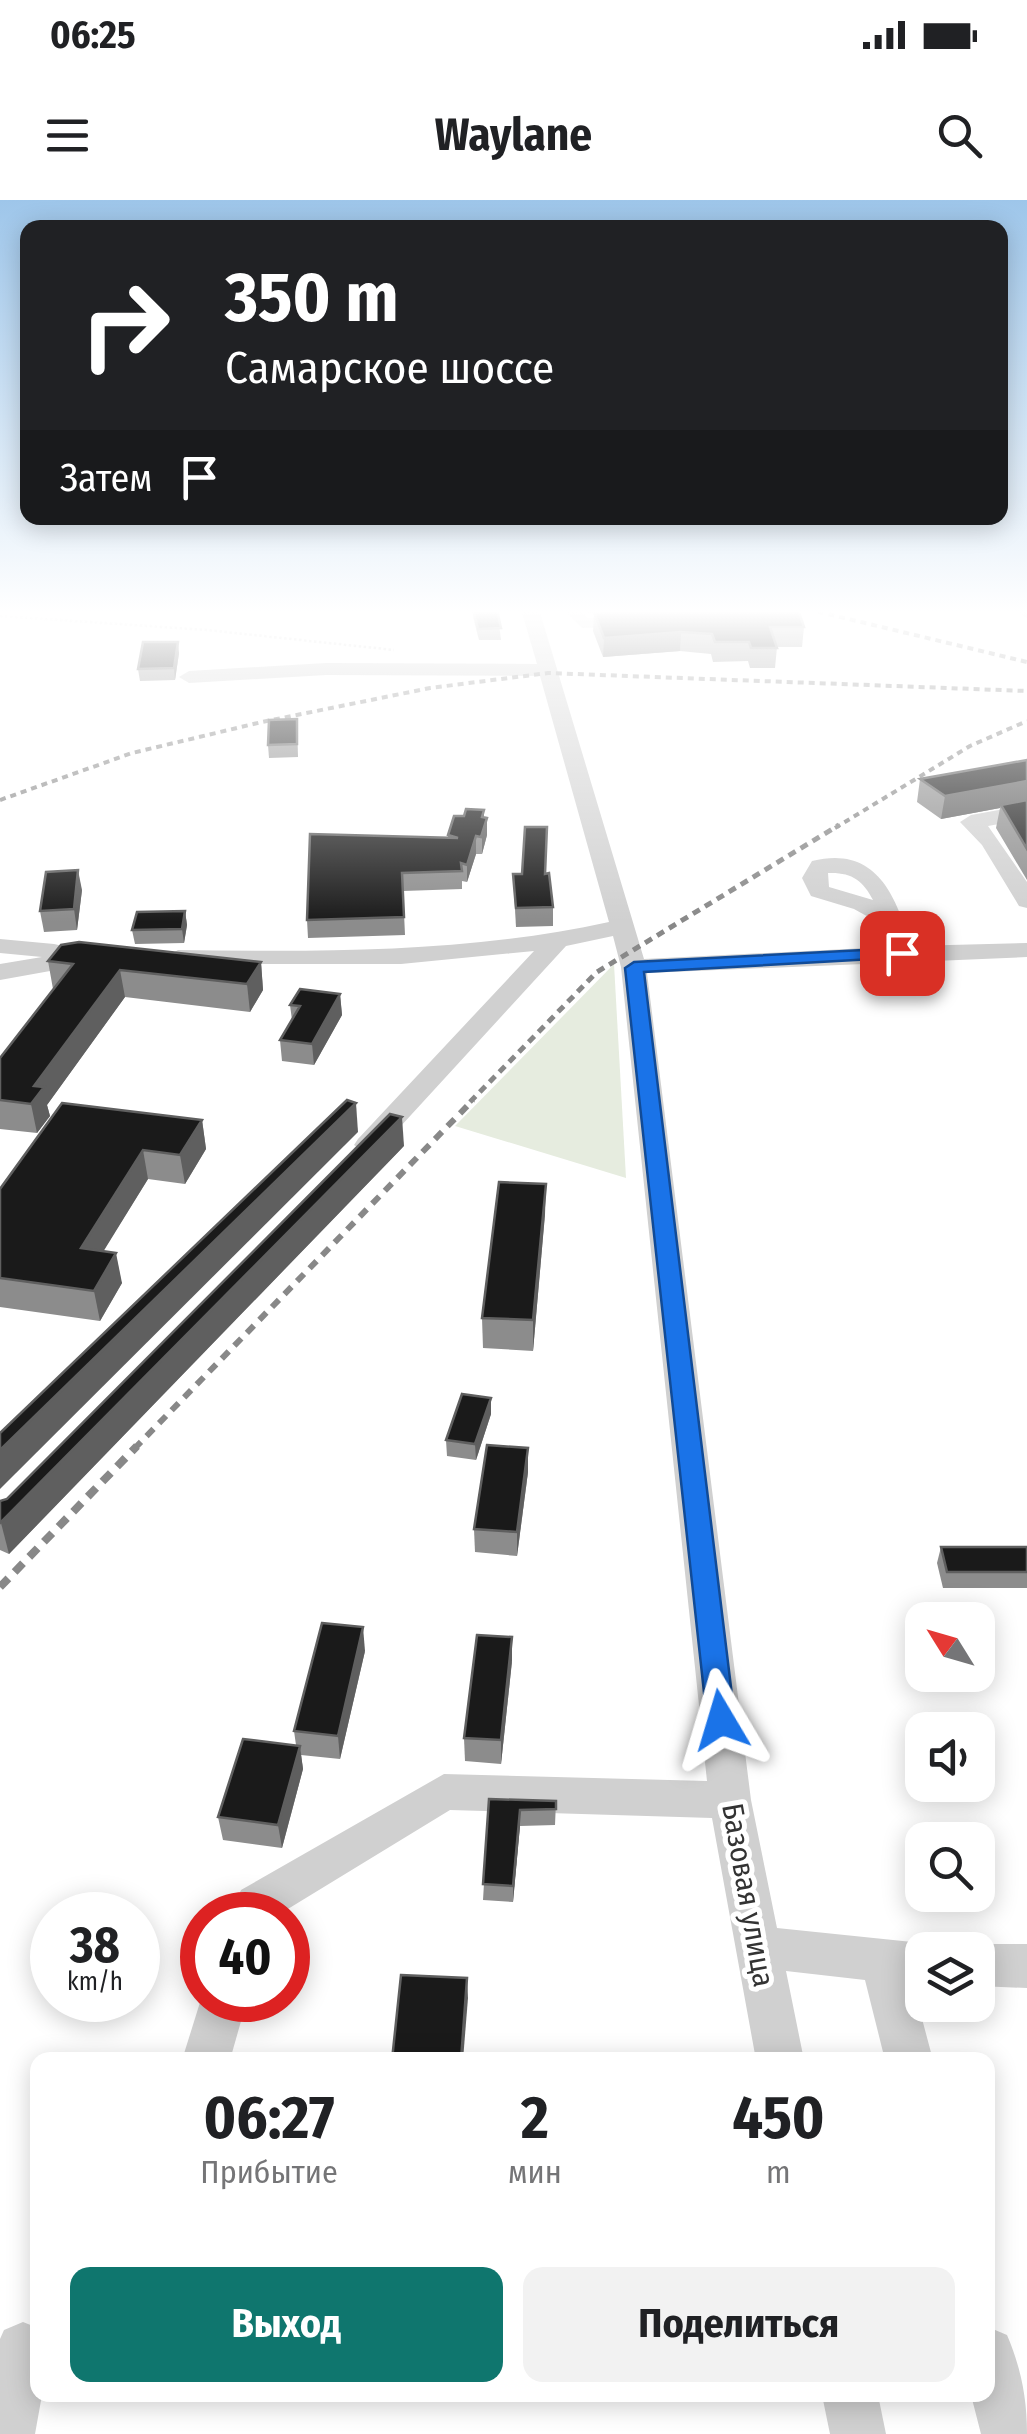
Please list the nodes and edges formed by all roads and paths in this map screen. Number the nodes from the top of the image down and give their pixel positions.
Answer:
1 (560, 713) edge
2 (1027, 812) edge
3 (1027, 902) edge
4 (890, 919) dead end
5 (621, 927) junction
6 (556, 943) junction
7 (0, 946) edge
8 (1027, 950) edge
9 (902, 953) junction
10 (157, 957) edge
11 (634, 968) junction
12 (0, 972) edge
13 (350, 1162) edge
14 (730, 1800) junction
15 (277, 1892) edge
16 (756, 1947) junction
17 (903, 1964) edge
18 (995, 1965) edge
19 (1027, 1966) edge
20 (217, 2022) edge
21 (208, 2052) edge
22 (778, 2052) edge
23 (909, 2052) edge
24 (20, 2346) edge
25 (995, 2382) edge
26 (851, 2402) edge
27 (6, 2434) edge
28 (858, 2434) edge
29 (1008, 2434) edge

1 - 5 street, Базовая улица
2 - 3 street
4 - 9 street
5 - 6 street
5 - 11 street, Базовая улица
6 - 10 street
6 - 13 street
7 - 12 street
8 - 9 street
9 - 11 street
11 - 14 street, Базовая улица
14 - 15 street
14 - 16 street, Базовая улица
16 - 17 street
16 - 22 street, Базовая улица
17 - 23 street
18 - 19 street
20 - 21 street
24 - 27 street
25 - 29 street
26 - 28 street

